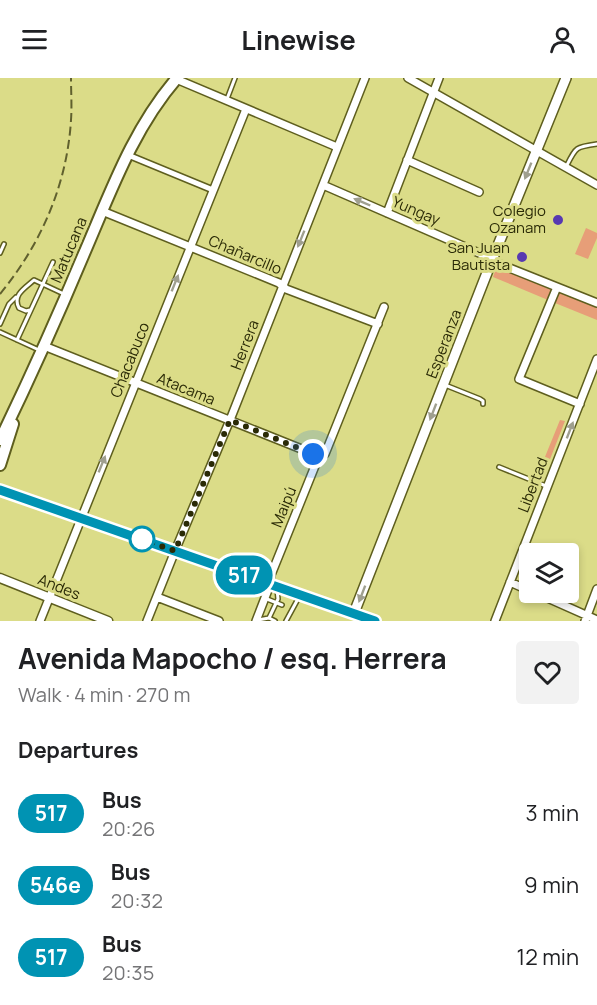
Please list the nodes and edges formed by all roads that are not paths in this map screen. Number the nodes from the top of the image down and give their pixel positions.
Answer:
1 (175, 78) edge
2 (236, 78) edge
3 (365, 78) edge
4 (408, 78) edge
5 (438, 78) edge
6 (566, 78) edge
7 (433, 92) junction
8 (226, 100) junction
9 (246, 109) junction
10 (597, 144) edge
11 (338, 147) junction
12 (537, 150) junction
13 (127, 155) junction
14 (407, 160) junction
15 (566, 167) junction
16 (597, 184) edge
17 (322, 185) junction
18 (213, 190) junction
19 (479, 192) dead end
20 (102, 210) junction
21 (387, 213) junction
22 (4, 244) dead end
23 (189, 246) junction
24 (0, 254) edge
25 (492, 260) junction
26 (53, 262) dead end
27 (43, 284) junction
28 (283, 286) junction
29 (557, 287) junction
30 (66, 295) junction
31 (18, 296) junction
32 (597, 303) edge
33 (384, 308) dead end
34 (31, 309) junction
35 (0, 324) edge
36 (378, 324) junction
37 (0, 332) edge
38 (17, 340) junction
39 (43, 349) junction
40 (597, 359) edge
41 (135, 383) junction
42 (444, 385) junction
43 (483, 404) dead end
44 (580, 404) junction
45 (16, 406) junction
46 (230, 420) junction
47 (0, 440) edge
48 (319, 456) junction
49 (0, 465) edge
50 (499, 467) dead end
51 (547, 487) junction
52 (0, 490) edge
53 (81, 518) junction
54 (175, 551) junction
55 (0, 578) edge
56 (510, 582) junction
57 (273, 585) junction
58 (519, 586) edge
59 (597, 589) edge
60 (304, 596) junction
61 (50, 597) junction
62 (157, 597) junction
63 (265, 598) junction
64 (277, 603) junction
65 (556, 603) edge
66 (282, 605) dead end
67 (353, 617) edge
68 (269, 618) junction
69 (586, 618) edge
70 (597, 620) edge
71 (40, 621) edge
72 (108, 621) edge
73 (147, 621) edge
74 (219, 621) edge
75 (256, 621) edge
76 (275, 621) edge
77 (286, 621) edge
78 (375, 621) edge
79 (495, 621) edge

1 - 8 street
1 - 13 main road, Matucana
2 - 8 lane
3 - 11 street, Herrera
4 - 7 street
5 - 7 street
6 - 12 main road, Esperanza
7 - 12 street
7 - 14 street
8 - 9 street
9 - 11 street
9 - 18 street, Chacabuco
10 - 15 lane
11 - 17 street, Herrera
12 - 15 street
12 -> 25 main road, Esperanza
13 - 18 street
13 - 20 main road, Matucana
14 - 19 street
14 - 21 street
15 - 16 street
21 -> 17 street, Yungay
17 -> 28 street, Herrera
18 - 23 street, Chacabuco
20 - 23 street, Chañarcillo
20 - 30 main road, Matucana
21 - 25 street, Yungay
22 - 24 lane
23 - 28 street, Chañarcillo
41 -> 23 street, Chacabuco
25 - 29 street, Yungay
25 - 42 main road, Esperanza
26 - 27 lane
27 - 30 lane
27 - 31 lane
27 - 34 lane
28 - 36 street, Chañarcillo
28 - 46 street, Herrera
29 - 32 street, Yungay
29 - 44 street
30 - 39 main road, Matucana
31 - 34 lane
31 - 35 lane
33 - 36 street, Maipú
34 - 38 lane
36 - 48 street, Maipú
37 - 38 lane
38 - 39 lane
39 - 41 street, Atacama
39 - 45 main road, Matucana
40 - 44 street, Libertad
41 - 46 street, Atacama
53 -> 41 street, Chacabuco
42 - 43 lane
42 -> 67 main road, Esperanza
51 -> 44 street, Libertad
45 - 47 main road, Matucana
45 - 49 main road
46 - 48 street, Atacama
46 - 54 street, Herrera
48 - 57 street, Maipú
50 - 51 lane
51 - 56 street, Libertad
52 - 53 main road
53 - 54 main road
53 - 61 street, Chacabuco
54 - 57 main road
54 - 62 street, Herrera
55 - 61 street, Andes
56 - 58 street
56 - 79 street, Libertad
57 - 60 main road
57 - 63 street, Maipú
57 - 64 lane
59 - 69 street
60 - 67 main road
60 - 77 lane
61 - 71 street, Chacabuco
61 - 72 street, Andes
62 - 73 street, Herrera
62 - 74 street
63 - 64 lane
63 - 75 street, Maipú
64 - 66 lane
64 - 68 lane
65 - 69 street
67 - 78 main road
68 - 75 lane
68 - 76 lane
69 - 70 street

